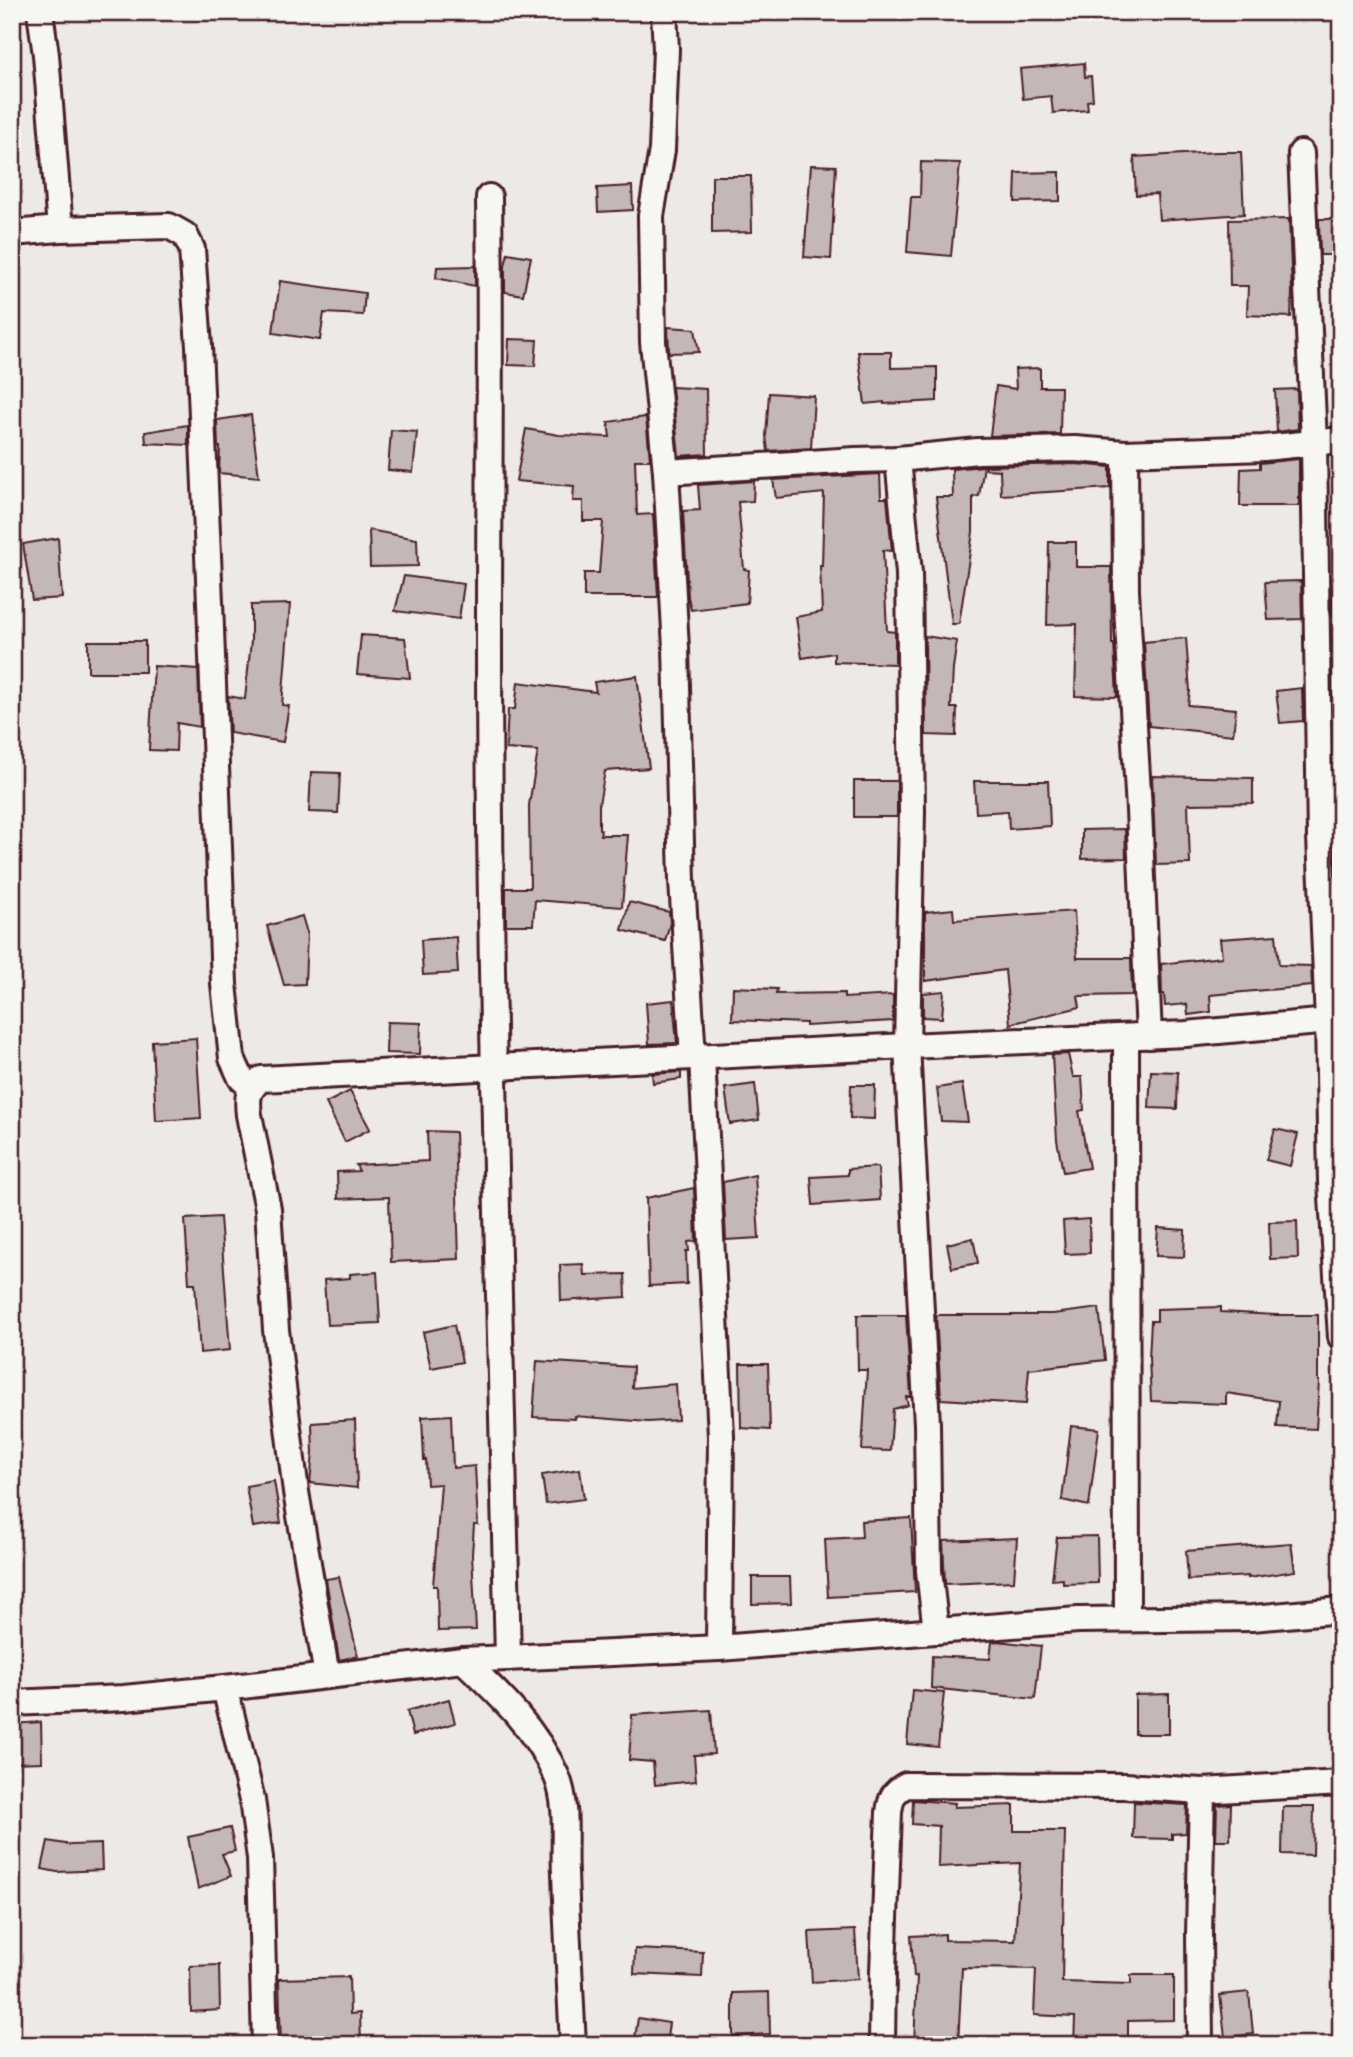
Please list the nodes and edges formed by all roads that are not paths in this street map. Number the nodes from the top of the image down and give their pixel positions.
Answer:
1 (40, 12) edge
2 (664, 12) edge
3 (1301, 153) dead end
4 (489, 197) dead end
5 (60, 229) junction
6 (12, 233) edge
7 (1341, 440) edge
8 (1314, 443) junction
9 (1125, 453) junction
10 (898, 459) junction
11 (666, 472) junction
12 (1335, 1021) edge
13 (1138, 1036) junction
14 (907, 1046) junction
15 (698, 1057) junction
16 (493, 1068) junction
17 (251, 1087) junction
18 (1341, 1337) edge
19 (1341, 1610) edge
20 (1127, 1619) junction
21 (936, 1631) junction
22 (719, 1648) junction
23 (508, 1658) junction
24 (463, 1660) junction
25 (327, 1676) junction
26 (225, 1688) junction
27 (12, 1703) edge
28 (1341, 1783) edge
29 (1202, 1791) junction
30 (265, 2045) edge
31 (573, 2045) edge
32 (882, 2045) edge
33 (1200, 2045) edge

1 - 5 street
2 - 11 street
3 - 8 street
4 - 16 street
5 - 6 street
5 - 17 street
7 - 8 street
8 - 9 street
8 - 12 street
9 - 10 street
9 - 13 street
10 - 11 street
10 - 14 street
11 - 15 street
12 - 13 street
12 - 18 street
13 - 14 street
13 - 20 street
14 - 15 street
14 - 21 street
15 - 16 street
15 - 22 street
16 - 17 street
16 - 23 street
17 - 25 street
19 - 20 street
20 - 21 street
21 - 22 street
22 - 23 street
23 - 24 street
24 - 25 street
24 - 31 street
25 - 26 street
26 - 27 street
26 - 30 street
28 - 29 street
29 - 32 street
29 - 33 street

